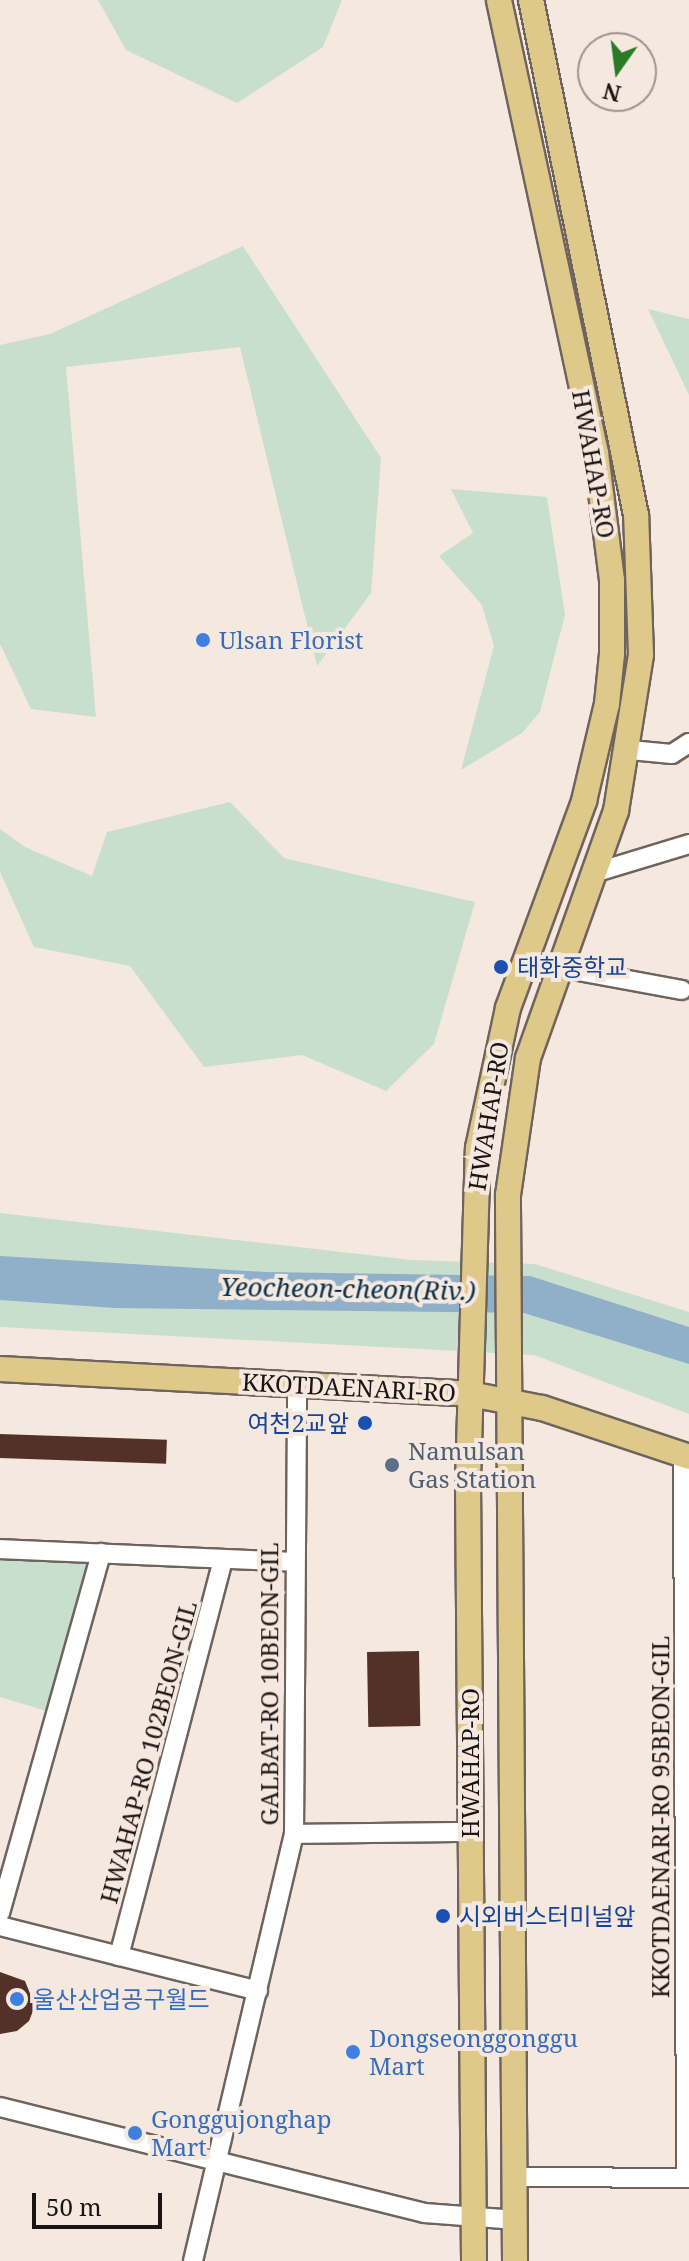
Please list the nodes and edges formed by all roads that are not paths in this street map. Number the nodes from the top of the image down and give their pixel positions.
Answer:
1 (499, 0) edge
2 (531, 0) edge
3 (689, 743) edge
4 (630, 750) junction
5 (689, 844) edge
6 (597, 872) junction
7 (557, 967) junction
8 (682, 990) dead end
9 (0, 1369) edge
10 (297, 1383) junction
11 (470, 1394) junction
12 (508, 1400) junction
13 (686, 1456) edge
14 (0, 1549) edge
15 (101, 1553) junction
16 (223, 1560) junction
17 (292, 1562) junction
18 (685, 1647) edge
19 (686, 1827) edge
20 (470, 1832) junction
21 (294, 1834) junction
22 (0, 1913) edge
23 (0, 1926) edge
24 (119, 1956) junction
25 (258, 1991) junction
26 (0, 2107) edge
27 (215, 2162) junction
28 (514, 2177) junction
29 (688, 2178) edge
30 (474, 2220) junction
31 (514, 2220) junction
32 (193, 2261) edge
33 (474, 2261) edge
34 (515, 2261) edge

1 - 11 main road, HWAHAP-RO
2 - 4 main road, HWAHAP-RO
3 - 4 street
4 - 6 main road, HWAHAP-RO
5 - 6 street
6 - 7 main road, HWAHAP-RO
7 - 8 street
7 - 12 main road, HWAHAP-RO
9 - 10 main road, KKOTDAENARI-RO
10 - 11 main road, KKOTDAENARI-RO
10 - 17 street, GALBAT-RO 10BEON-GIL
11 - 12 main road, KKOTDAENARI-RO
11 - 20 main road, HWAHAP-RO
12 - 13 main road, KKOTDAENARI-RO
12 - 28 main road, HWAHAP-RO
13 - 18 street, KKOTDAENARI-RO 95BEON-GIL
14 - 15 street
15 - 16 street
15 - 22 street
16 - 17 street
16 - 24 street, HWAHAP-RO 102BEON-GIL
17 - 21 street, GALBAT-RO 10BEON-GIL
18 - 19 street, KKOTDAENARI-RO 95BEON-GIL
19 - 29 street, KKOTDAENARI-RO 95BEON-GIL
20 - 21 street
20 - 30 main road, HWAHAP-RO
21 - 25 street, GALBAT-RO 10BEON-GIL
23 - 24 street
24 - 25 street
25 - 27 street, GALBAT-RO 10BEON-GIL
26 - 27 street
27 - 30 street
27 - 32 street, GALBAT-RO 10BEON-GIL
28 - 29 street
28 - 31 main road, HWAHAP-RO
30 - 31 street
30 - 33 main road, HWAHAP-RO
31 - 34 main road, HWAHAP-RO

